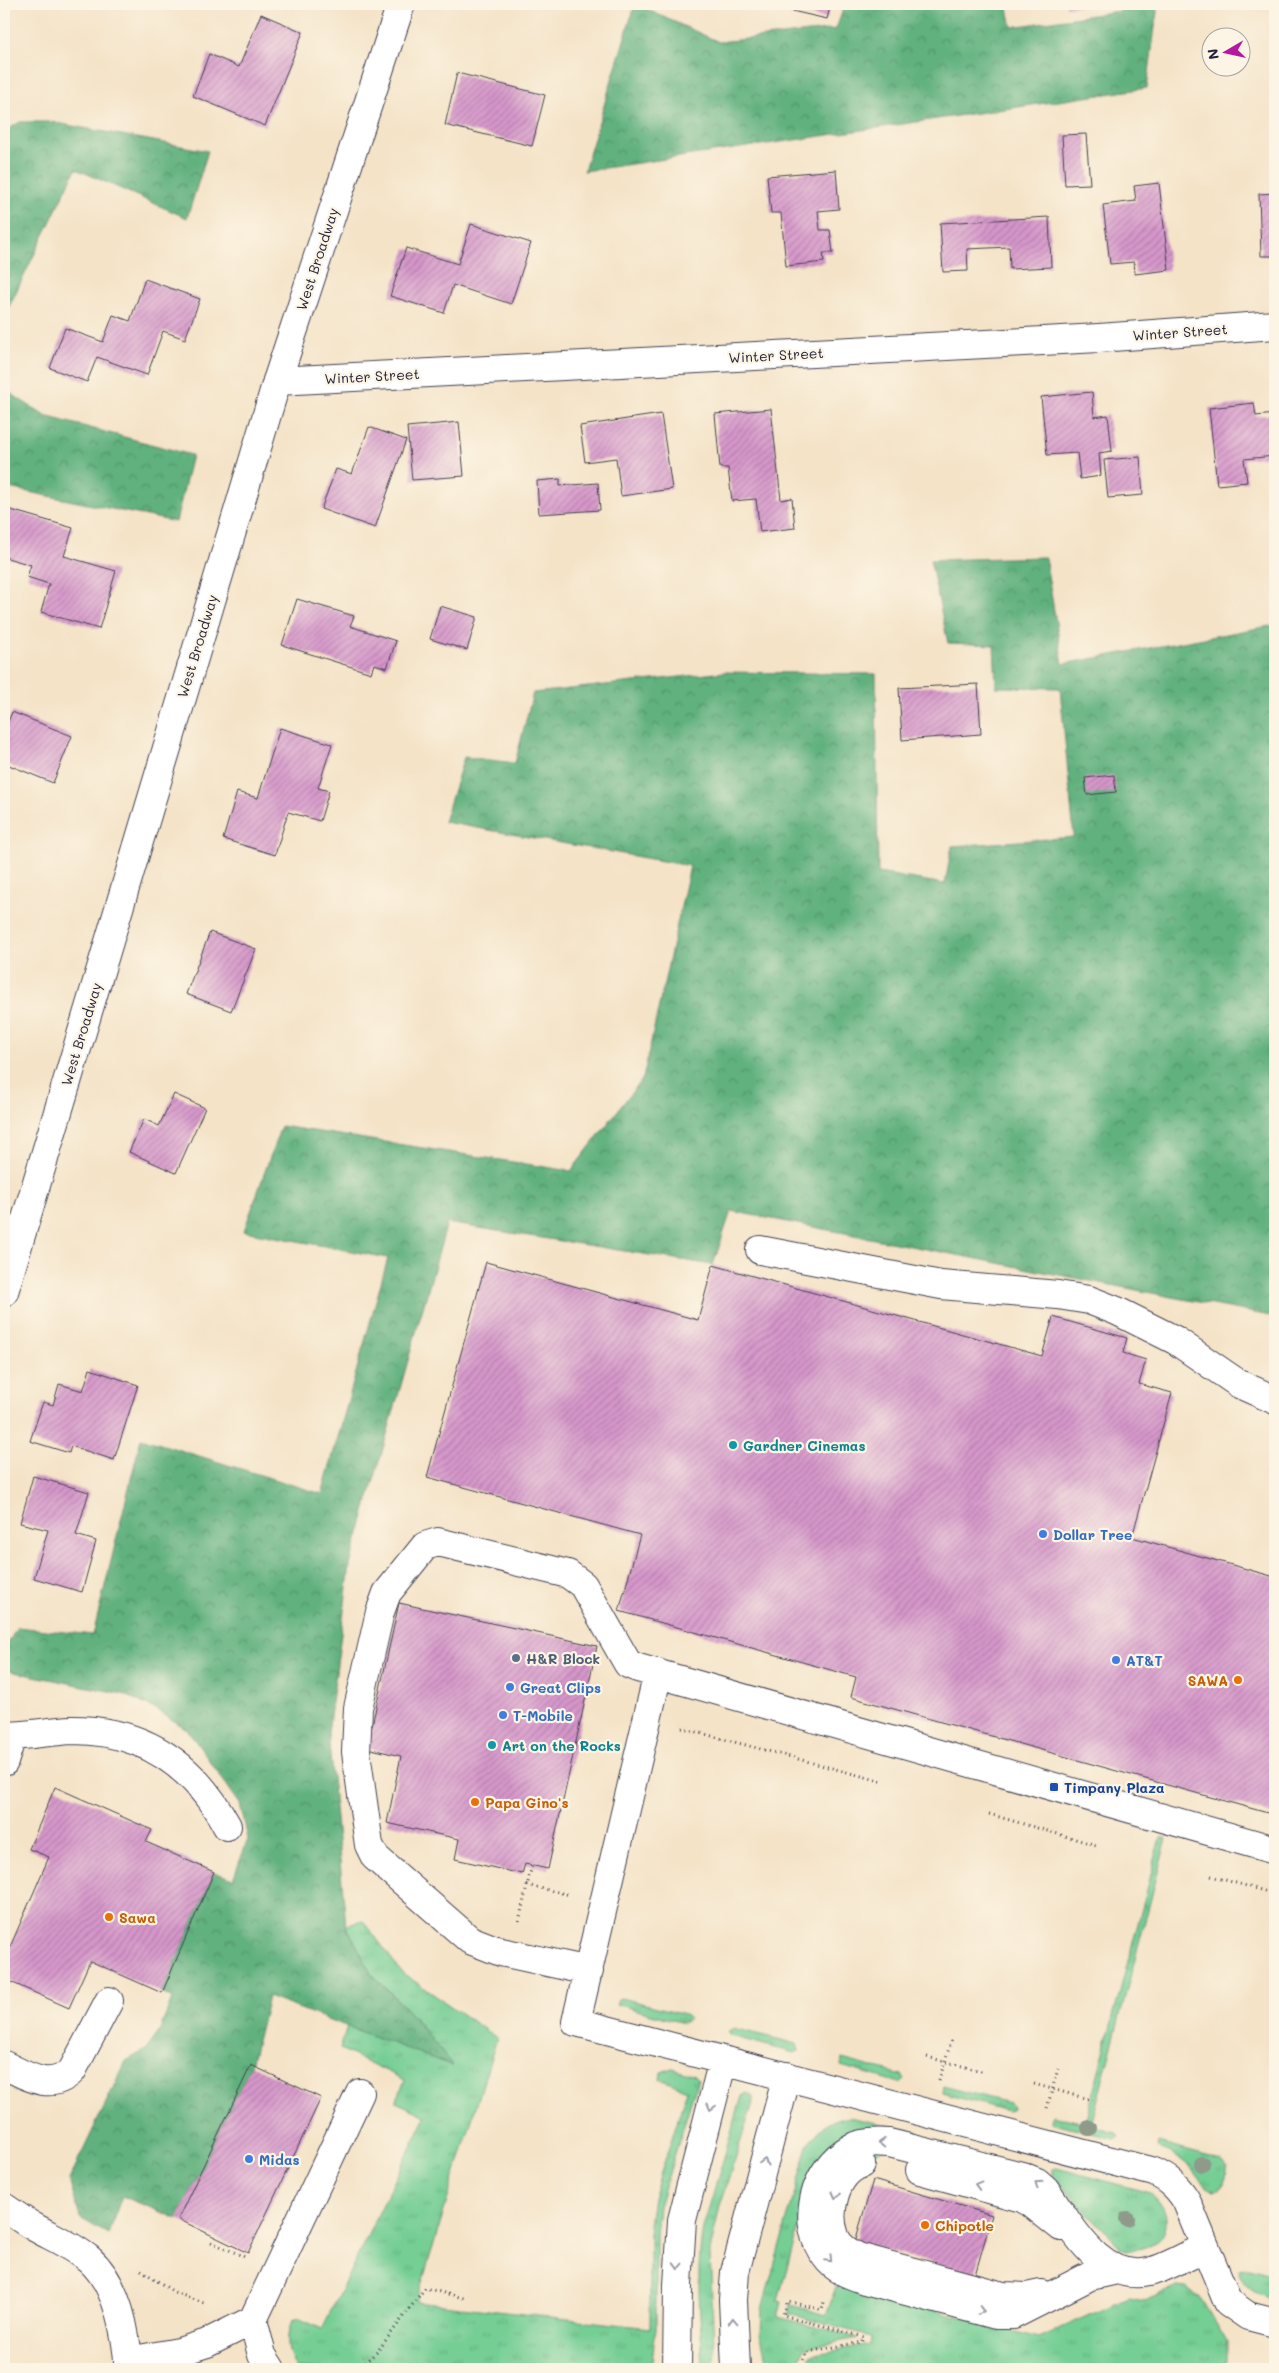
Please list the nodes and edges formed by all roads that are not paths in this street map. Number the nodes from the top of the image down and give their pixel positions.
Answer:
1 (402, 4) edge
2 (1275, 325) edge
3 (277, 382) junction
4 (760, 1250) dead end
5 (4, 1292) edge
6 (1275, 1400) edge
7 (658, 1673) junction
8 (8, 1736) edge
9 (4, 1762) edge
10 (227, 1826) dead end
11 (1275, 1850) edge
12 (589, 1971) junction
13 (109, 2001) dead end
14 (723, 2060) junction
15 (4, 2066) edge
16 (787, 2076) junction
17 (360, 2094) dead end
18 (4, 2207) edge
19 (1205, 2247) junction
20 (1093, 2254) junction
21 (1117, 2270) junction
22 (1061, 2290) junction
23 (253, 2320) junction
24 (1275, 2323) edge
25 (128, 2365) edge
26 (271, 2369) edge
27 (677, 2369) edge
28 (736, 2369) edge

1 - 3 main road, West Broadway
2 - 3 main road, Winter Street
3 - 5 main road, West Broadway
4 - 6 main road
7 - 11 main road
7 - 12 main road
7 - 12 main road
8 - 9 main road
8 - 10 main road
12 - 14 main road
13 - 15 main road
14 - 16 main road
14 -> 27 main road
16 - 19 main road
28 -> 16 main road
17 - 23 main road
18 - 25 main road
19 - 21 main road
19 - 24 main road
20 - 21 main road
20 -> 22 main road
20 -> 22 main road
21 - 22 main road
23 - 25 main road
23 - 26 main road

